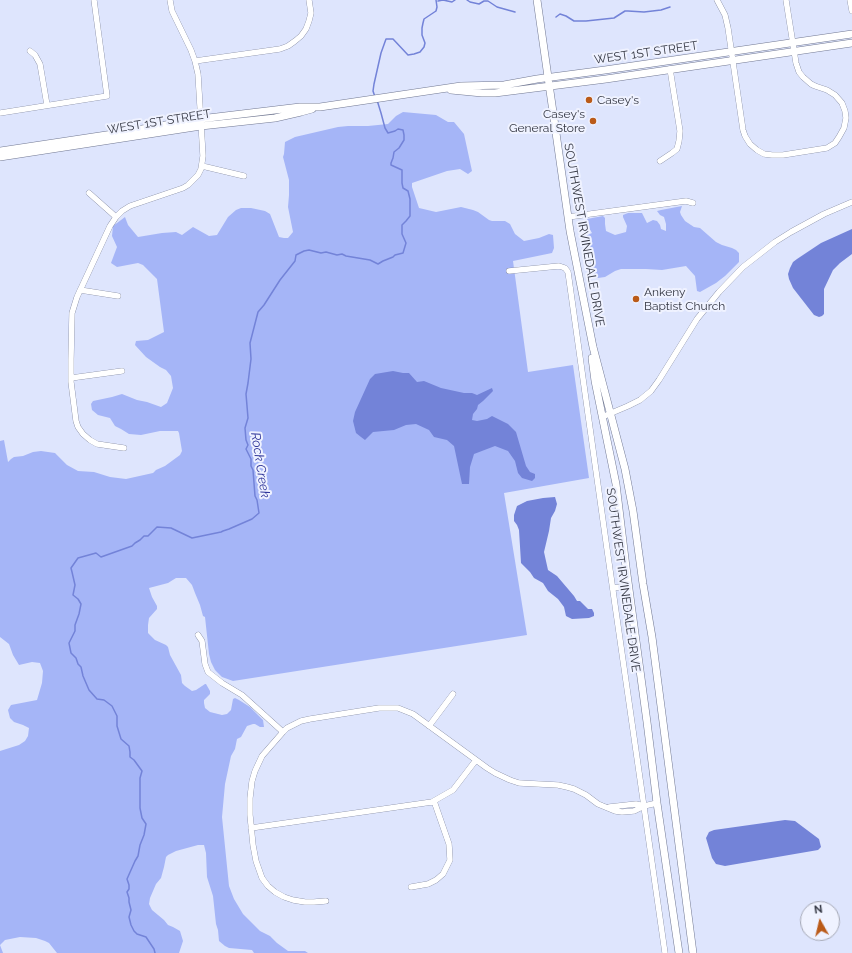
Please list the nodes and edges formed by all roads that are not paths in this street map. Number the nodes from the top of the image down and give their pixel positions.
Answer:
1 (94, 0) edge
2 (170, 0) edge
3 (309, 0) edge
4 (537, 0) edge
5 (716, 0) edge
6 (786, 0) edge
7 (850, 0) edge
8 (852, 11) edge
9 (852, 34) edge
10 (793, 43) junction
11 (852, 43) edge
12 (794, 51) junction
13 (30, 52) dead end
14 (732, 52) junction
15 (733, 60) junction
16 (195, 61) junction
17 (670, 69) junction
18 (548, 78) junction
19 (549, 87) junction
20 (443, 89) junction
21 (47, 106) junction
22 (0, 113) edge
23 (200, 123) junction
24 (0, 151) edge
25 (0, 157) edge
26 (660, 161) dead end
27 (202, 166) junction
28 (244, 176) dead end
29 (89, 193) dead end
30 (852, 202) edge
31 (693, 203) dead end
32 (116, 217) junction
33 (568, 217) junction
34 (509, 271) dead end
35 (80, 290) junction
36 (118, 296) dead end
37 (593, 348) junction
38 (122, 371) dead end
39 (71, 378) junction
40 (610, 414) junction
41 (602, 417) junction
42 (124, 448) dead end
43 (629, 586) junction
44 (613, 588) junction
45 (198, 635) dead end
46 (453, 694) dead end
47 (429, 726) junction
48 (283, 732) junction
49 (476, 760) junction
50 (434, 801) junction
51 (657, 804) junction
52 (644, 806) junction
53 (251, 828) junction
54 (411, 887) dead end
55 (326, 901) dead end
56 (665, 953) edge
57 (679, 953) edge
58 (693, 953) edge

1 - 21 street
2 - 16 street
3 - 16 street
4 - 18 main road, SOUTHWEST IRVINEDALE DRIVE
5 - 14 street
6 - 10 street
7 - 8 street
9 - 10 main road, WEST 1ST STREET
10 - 12 street
10 - 14 main road, WEST 1ST STREET
11 - 12 main road, WEST 1ST STREET
12 - 15 main road, WEST 1ST STREET
12 - 15 street
13 - 21 street
14 - 15 street
14 - 18 main road, WEST 1ST STREET
15 - 17 main road, WEST 1ST STREET
16 - 23 street
17 - 19 main road, WEST 1ST STREET
17 - 26 street
18 - 19 main road, SOUTHWEST IRVINEDALE DRIVE
18 - 20 main road, WEST 1ST STREET
19 - 20 main road, WEST 1ST STREET
19 - 33 main road, SOUTHWEST IRVINEDALE DRIVE
20 - 23 main road, WEST 1ST STREET
21 - 22 street
23 - 24 main road, WEST 1ST STREET
23 - 25 main road, WEST 1ST STREET
23 - 27 street
27 - 28 street
27 - 32 street
29 - 32 street
30 - 40 street
31 - 33 street
32 - 35 street
33 - 37 main road, SOUTHWEST IRVINEDALE DRIVE
34 - 44 street, SOUTHWEST IRVINEDALE DRIVE
35 - 36 street
35 - 39 street
37 - 40 main road, SOUTHWEST IRVINEDALE DRIVE
37 - 41 main road, SOUTHWEST IRVINEDALE DRIVE
38 - 39 street
39 - 42 street
40 - 41 street
40 - 58 main road, SOUTHWEST IRVINEDALE DRIVE
41 - 43 main road, SOUTHWEST IRVINEDALE DRIVE
43 - 44 street
43 - 51 main road, SOUTHWEST IRVINEDALE DRIVE
44 - 52 street, SOUTHWEST IRVINEDALE DRIVE
45 - 48 street
46 - 47 street
47 - 48 street
47 - 49 street
48 - 53 street
49 - 50 street
49 - 52 street
50 - 53 street
50 - 54 street
51 - 52 street
51 - 57 main road, SOUTHWEST IRVINEDALE DRIVE
52 - 56 street, SOUTHWEST IRVINEDALE DRIVE
53 - 55 street

